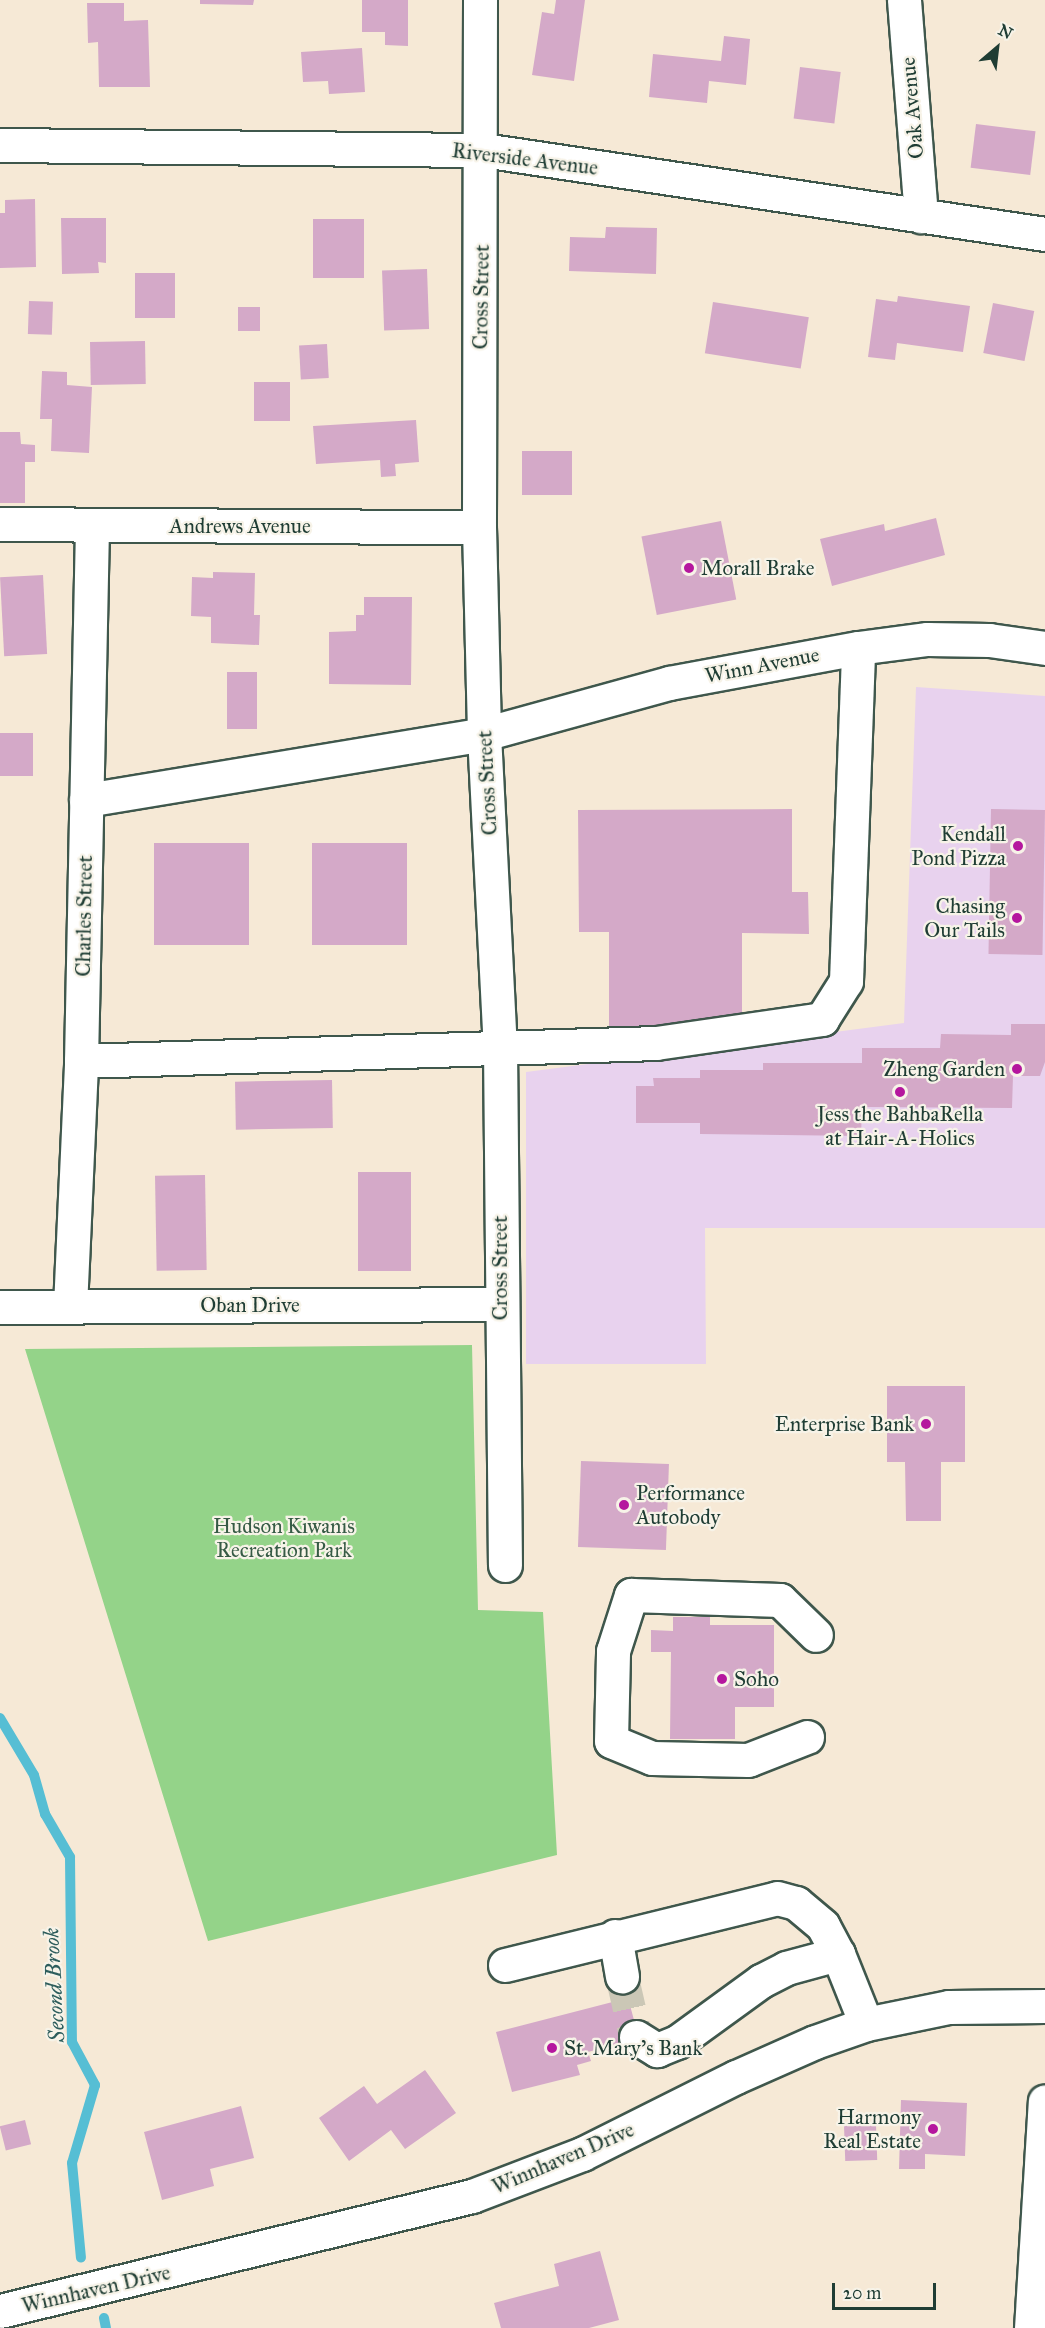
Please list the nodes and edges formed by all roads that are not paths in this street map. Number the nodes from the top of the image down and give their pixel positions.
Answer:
1 (480, 0) edge
2 (904, 0) edge
3 (0, 145) edge
4 (483, 150) junction
5 (921, 216) junction
6 (1045, 234) edge
7 (0, 524) edge
8 (92, 525) junction
9 (479, 527) junction
10 (858, 648) junction
11 (1045, 648) edge
12 (484, 734) junction
13 (86, 800) junction
14 (500, 1047) junction
15 (81, 1061) junction
16 (500, 1304) junction
17 (0, 1307) edge
18 (70, 1307) junction
19 (505, 1565) dead end
20 (816, 1635) dead end
21 (807, 1737) dead end
22 (615, 1936) junction
23 (838, 1954) junction
24 (505, 1965) dead end
25 (622, 1976) tunnel mouth
26 (1045, 2006) edge
27 (867, 2025) junction
28 (636, 2037) dead end
29 (1045, 2101) edge
30 (0, 2311) edge
31 (1031, 2328) edge

1 - 4 street, Cross Street
2 - 5 street, Oak Avenue
3 - 4 street, Riverside Avenue
4 - 5 street, Riverside Avenue
4 - 9 street, Cross Street
5 - 6 street, Riverside Avenue
7 - 8 street, Andrews Avenue
8 - 9 street, Andrews Avenue
8 - 13 street, Charles Street
9 - 12 street, Cross Street
10 - 11 street, Winn Avenue
10 - 12 street, Winn Avenue
10 - 14 street
12 - 13 street, Winn Avenue
12 - 14 street, Cross Street
13 - 15 street, Charles Street
14 - 15 street
14 - 16 street, Cross Street
15 - 18 street, Charles Street
16 - 18 street, Oban Drive
16 - 19 street, Cross Street
17 - 18 street, Oban Drive
20 - 21 street
22 - 23 street
22 - 24 street
22 - 25 street
23 - 27 street
23 - 28 street
26 - 27 street, Winnhaven Drive
27 - 30 street, Winnhaven Drive
29 - 31 street

